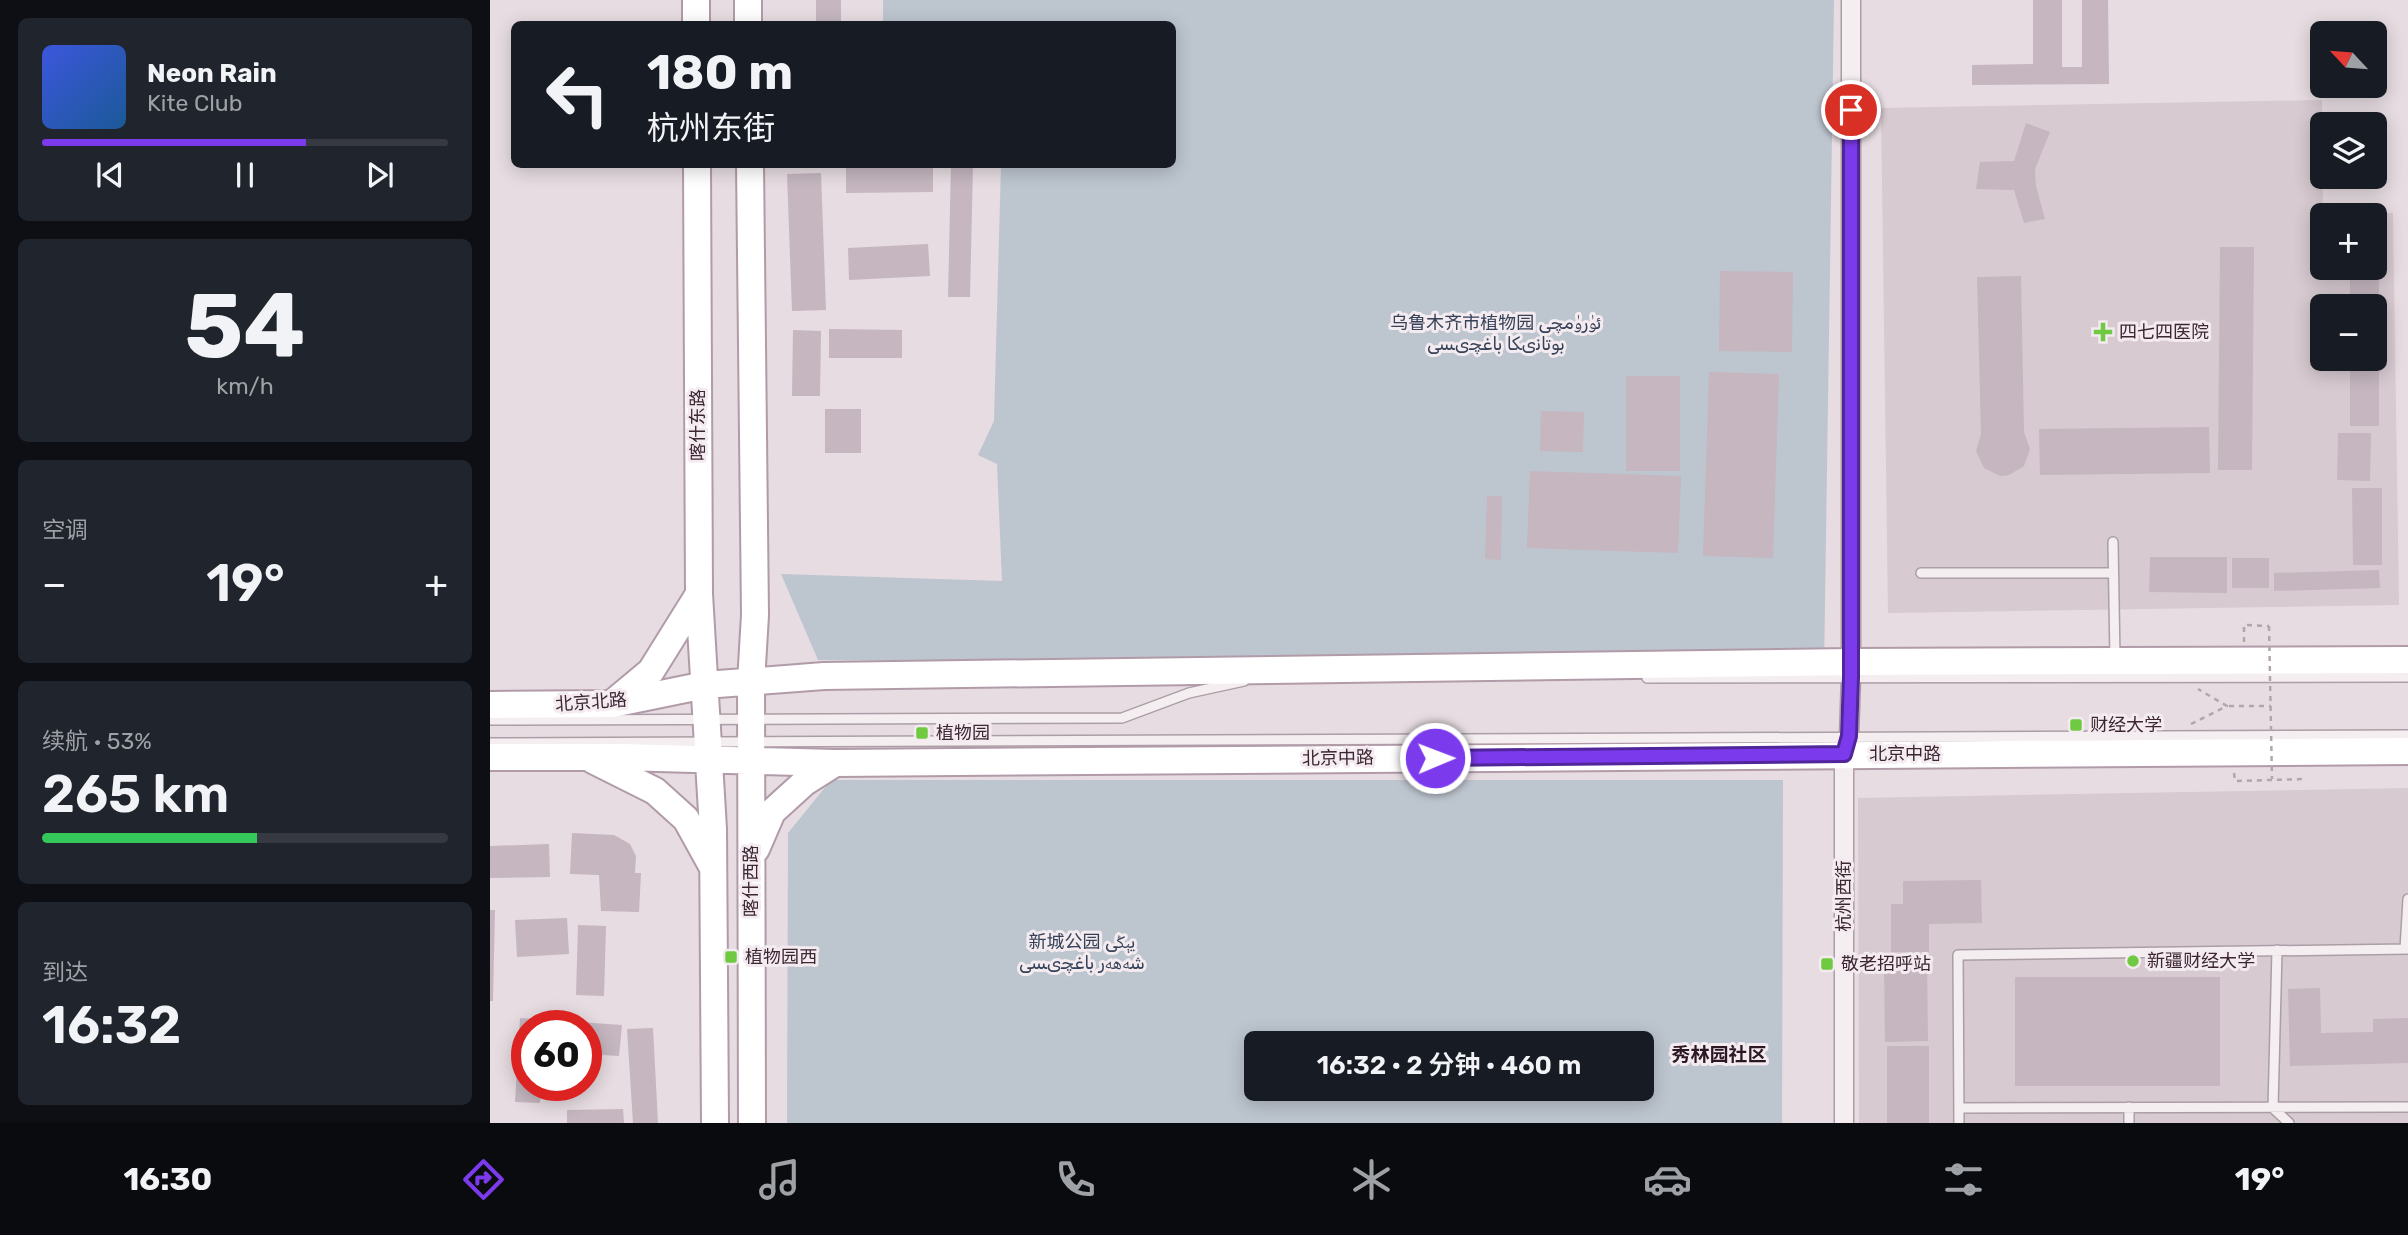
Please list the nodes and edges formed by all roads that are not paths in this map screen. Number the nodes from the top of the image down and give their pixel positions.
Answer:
1 (696, 0) edge
2 (748, 0) edge
3 (1851, 0) edge
4 (696, 21) edge
5 (748, 21) edge
6 (697, 168) edge
7 (750, 168) edge
8 (2113, 542) dead end
9 (1922, 573) dead end
10 (2113, 573) junction
11 (699, 594) junction
12 (2408, 660) edge
13 (2115, 661) junction
14 (1851, 669) junction
15 (2408, 677) edge
16 (1643, 678) dead end
17 (1378, 679) dead end
18 (741, 682) junction
19 (705, 685) junction
20 (612, 704) junction
21 (490, 705) edge
22 (490, 720) edge
23 (2408, 735) edge
24 (490, 743) edge
25 (729, 743) junction
26 (1847, 745) junction
27 (2408, 751) edge
28 (490, 757) edge
29 (589, 758) junction
30 (835, 763) junction
31 (751, 860) junction
32 (713, 868) junction
33 (2408, 899) edge
34 (2407, 949) edge
35 (2277, 950) junction
36 (2129, 1107) junction
37 (2408, 1107) edge
38 (1959, 1108) junction
39 (2273, 1108) junction
40 (715, 1123) edge
41 (752, 1123) edge
42 (1844, 1123) edge
43 (1959, 1123) edge
44 (2129, 1123) edge
45 (2289, 1123) edge

1 - 4 main road
2 - 5 main road
3 - 14 street, 杭州西街
6 - 11 main road, 喀什东路
7 - 18 main road
8 - 10 lane
9 - 10 lane
10 - 13 lane
11 - 19 main road, 喀什东路
11 - 20 main road
12 - 13 main road
13 - 14 main road
14 - 15 lane
14 - 16 lane
14 - 18 main road
14 - 26 street, 杭州西街
17 - 25 lane
18 - 19 main road, 北京北路
18 - 25 main road, 喀什西路
19 - 20 main road, 北京北路
19 - 25 main road, 喀什西路
20 - 21 main road, 北京北路
22 - 25 lane
23 - 26 lane
24 - 25 lane
25 - 26 lane
25 - 29 main road
25 - 30 main road, 北京中路
25 - 31 main road, 喀什西路
25 - 32 main road, 喀什西路
26 - 27 main road, 北京中路
26 - 30 main road, 北京中路
26 - 42 street, 杭州西街
28 - 29 main road
29 - 32 main road
30 - 31 main road
31 - 41 main road, 喀什西路
32 - 40 main road, 喀什西路
33 - 34 lane
34 - 35 lane
35 - 38 lane
35 - 39 lane
36 - 38 lane
36 - 39 lane
36 - 44 lane
37 - 39 lane
38 - 43 lane
39 - 45 lane

